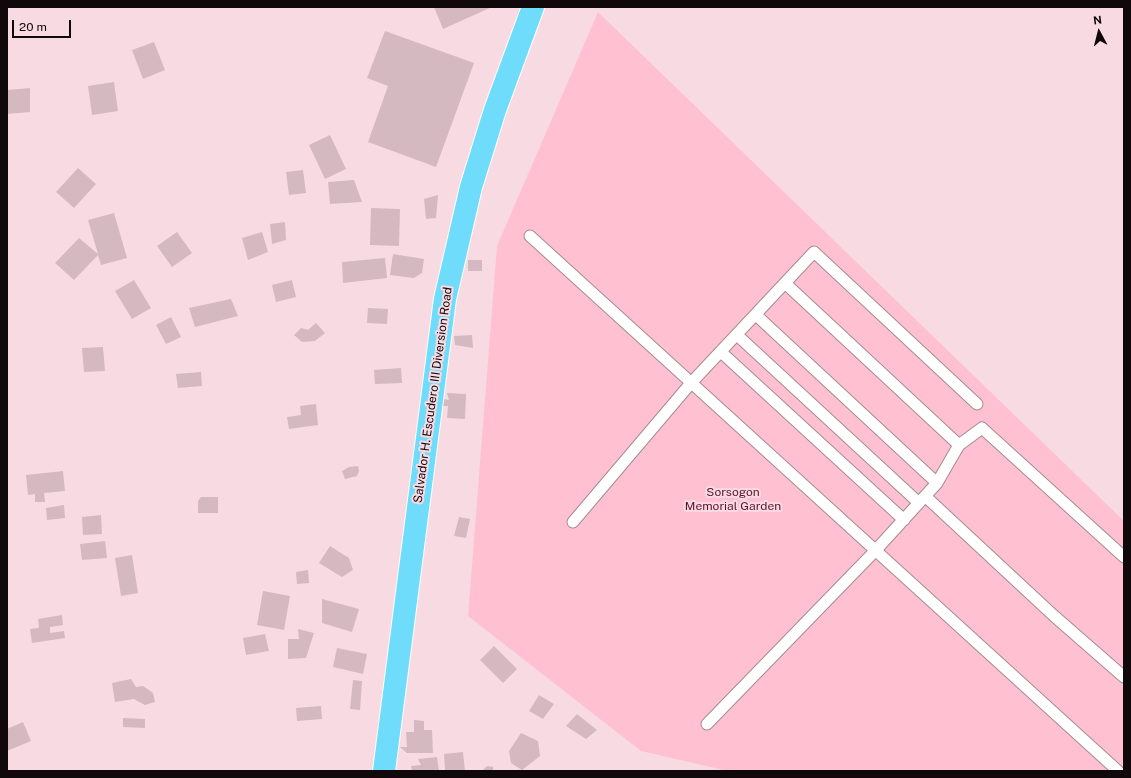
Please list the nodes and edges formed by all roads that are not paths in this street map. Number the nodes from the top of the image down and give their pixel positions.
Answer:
1 (534, 7) edge
2 (530, 236) dead end
3 (786, 284) junction
4 (756, 316) junction
5 (737, 335) junction
6 (720, 352) junction
7 (691, 383) junction
8 (977, 404) dead end
9 (959, 445) junction
10 (937, 483) junction
11 (922, 499) junction
12 (904, 520) junction
13 (573, 522) dead end
14 (875, 551) junction
15 (1124, 558) edge
16 (1124, 677) edge
17 (707, 724) dead end
18 (1119, 769) edge
19 (384, 771) edge

1 - 19 highway, Salvador H. Escudero III Diversion Road
2 - 7 lane
3 - 4 lane
3 - 8 lane
3 - 9 lane
4 - 5 lane
4 - 10 lane
5 - 6 lane
5 - 11 lane
6 - 7 lane
6 - 12 lane
7 - 13 lane
7 - 14 lane
9 - 10 lane
9 - 15 lane
10 - 11 lane
11 - 12 lane
11 - 16 lane
12 - 14 lane
14 - 17 lane
14 - 18 lane

